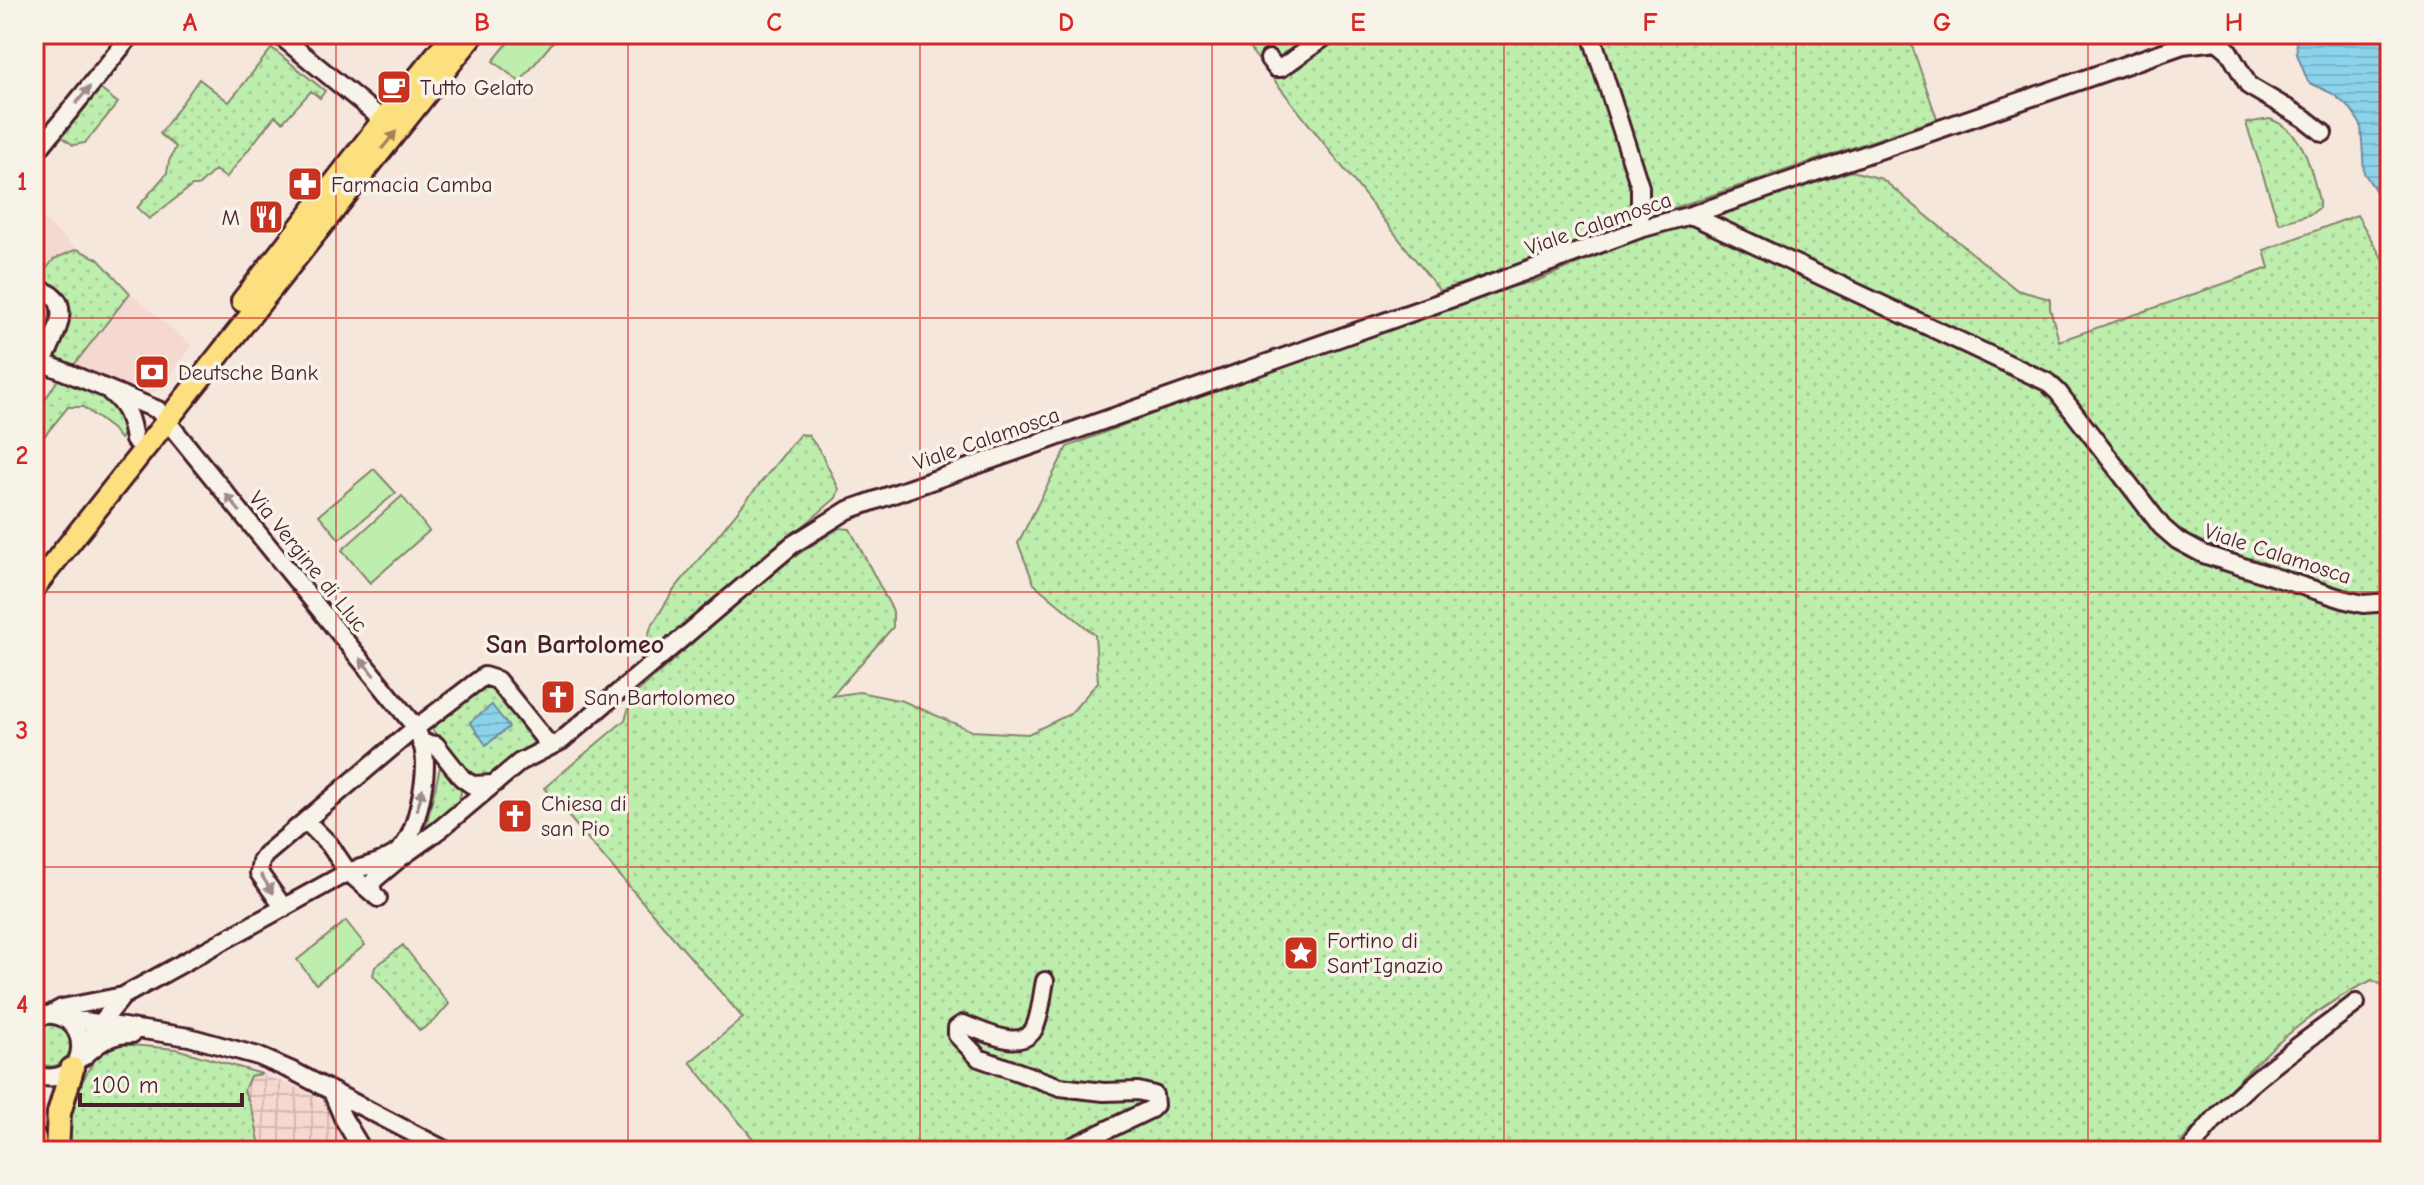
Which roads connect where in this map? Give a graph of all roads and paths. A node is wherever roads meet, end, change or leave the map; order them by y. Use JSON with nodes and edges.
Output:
{"nodes":[{"id":1,"x":132,"y":34,"type":"edge"},
{"id":2,"x":278,"y":34,"type":"edge"},
{"id":3,"x":453,"y":34,"type":"edge"},
{"id":4,"x":474,"y":34,"type":"edge"},
{"id":5,"x":1329,"y":34,"type":"edge"},
{"id":6,"x":1591,"y":34,"type":"edge"},
{"id":7,"x":2218,"y":37,"type":"edge"},
{"id":8,"x":1269,"y":59,"type":"dead end"},
{"id":9,"x":383,"y":120,"type":"junction"},
{"id":10,"x":2323,"y":133,"type":"dead end"},
{"id":11,"x":34,"y":155,"type":"edge"},
{"id":12,"x":1691,"y":215,"type":"junction"},
{"id":13,"x":1640,"y":229,"type":"junction"},
{"id":14,"x":34,"y":288,"type":"edge"},
{"id":15,"x":38,"y":361,"type":"edge"},
{"id":16,"x":98,"y":385,"type":"junction"},
{"id":17,"x":162,"y":415,"type":"junction"},
{"id":18,"x":134,"y":440,"type":"junction"},
{"id":19,"x":34,"y":568,"type":"edge"},
{"id":20,"x":34,"y":588,"type":"edge"},
{"id":21,"x":2390,"y":602,"type":"edge"},
{"id":22,"x":419,"y":736,"type":"junction"},
{"id":23,"x":550,"y":746,"type":"junction"},
{"id":24,"x":494,"y":784,"type":"junction"},
{"id":25,"x":306,"y":821,"type":"junction"},
{"id":26,"x":392,"y":859,"type":"junction"},
{"id":27,"x":348,"y":872,"type":"junction"},
{"id":28,"x":284,"y":908,"type":"junction"},
{"id":29,"x":1045,"y":981,"type":"dead end"},
{"id":30,"x":123,"y":996,"type":"junction"},
{"id":31,"x":2356,"y":1003,"type":"dead end"},
{"id":32,"x":46,"y":1014,"type":"edge"},
{"id":33,"x":102,"y":1022,"type":"junction"},
{"id":34,"x":133,"y":1027,"type":"junction"},
{"id":35,"x":189,"y":1037,"type":"junction"},
{"id":36,"x":77,"y":1059,"type":"junction"},
{"id":37,"x":34,"y":1075,"type":"edge"},
{"id":38,"x":332,"y":1092,"type":"junction"},
{"id":39,"x":369,"y":1111,"type":"junction"},
{"id":40,"x":34,"y":1139,"type":"edge"},
{"id":41,"x":361,"y":1146,"type":"edge"},
{"id":42,"x":2197,"y":1149,"type":"edge"},
{"id":43,"x":35,"y":1151,"type":"edge"},
{"id":44,"x":57,"y":1151,"type":"edge"},
{"id":45,"x":447,"y":1151,"type":"edge"},
{"id":46,"x":1063,"y":1151,"type":"edge"}],
"edges":[{"from":11,"to":1,"type":"street","one_way":true},
{"from":2,"to":9,"type":"street"},
{"from":3,"to":9,"type":"main road"},
{"from":17,"to":4,"type":"main road","one_way":true},
{"from":5,"to":8,"type":"street"},
{"from":6,"to":13,"type":"street"},
{"from":7,"to":10,"type":"street","name":"Viale Calamosca"},
{"from":7,"to":12,"type":"street","name":"Viale Calamosca"},
{"from":9,"to":17,"type":"main road"},
{"from":12,"to":13,"type":"street","name":"Viale Calamosca"},
{"from":12,"to":21,"type":"street","name":"Viale Calamosca"},
{"from":13,"to":23,"type":"street","name":"Viale Calamosca"},
{"from":14,"to":15,"type":"street"},
{"from":15,"to":16,"type":"street"},
{"from":16,"to":17,"type":"street"},
{"from":16,"to":18,"type":"street"},
{"from":17,"to":18,"type":"main road"},
{"from":17,"to":20,"type":"main road"},
{"from":22,"to":17,"type":"street","name":"Via Vergine di Lluc","one_way":true},
{"from":18,"to":19,"type":"main road"},
{"from":22,"to":23,"type":"street"},
{"from":22,"to":24,"type":"street","name":"Via Vergine di Lluc"},
{"from":22,"to":25,"type":"street"},
{"from":26,"to":22,"type":"street","one_way":true},
{"from":23,"to":24,"type":"street","name":"Viale Calamosca"},
{"from":24,"to":26,"type":"street","name":"Viale Calamosca"},
{"from":25,"to":27,"type":"street"},
{"from":25,"to":28,"type":"street","one_way":true},
{"from":26,"to":27,"type":"street"},
{"from":26,"to":27,"type":"street"},
{"from":27,"to":28,"type":"street"},
{"from":28,"to":30,"type":"street"},
{"from":29,"to":46,"type":"street"},
{"from":30,"to":32,"type":"street"},
{"from":30,"to":33,"type":"street"},
{"from":30,"to":34,"type":"street"},
{"from":31,"to":42,"type":"street"},
{"from":32,"to":33,"type":"street"},
{"from":32,"to":36,"type":"street"},
{"from":33,"to":34,"type":"street"},
{"from":33,"to":36,"type":"street"},
{"from":34,"to":35,"type":"street"},
{"from":35,"to":36,"type":"street"},
{"from":35,"to":38,"type":"street"},
{"from":36,"to":37,"type":"street"},
{"from":36,"to":44,"type":"highway"},
{"from":38,"to":39,"type":"street"},
{"from":38,"to":41,"type":"street"},
{"from":39,"to":41,"type":"street"},
{"from":39,"to":45,"type":"street"},
{"from":40,"to":43,"type":"highway"}]}
